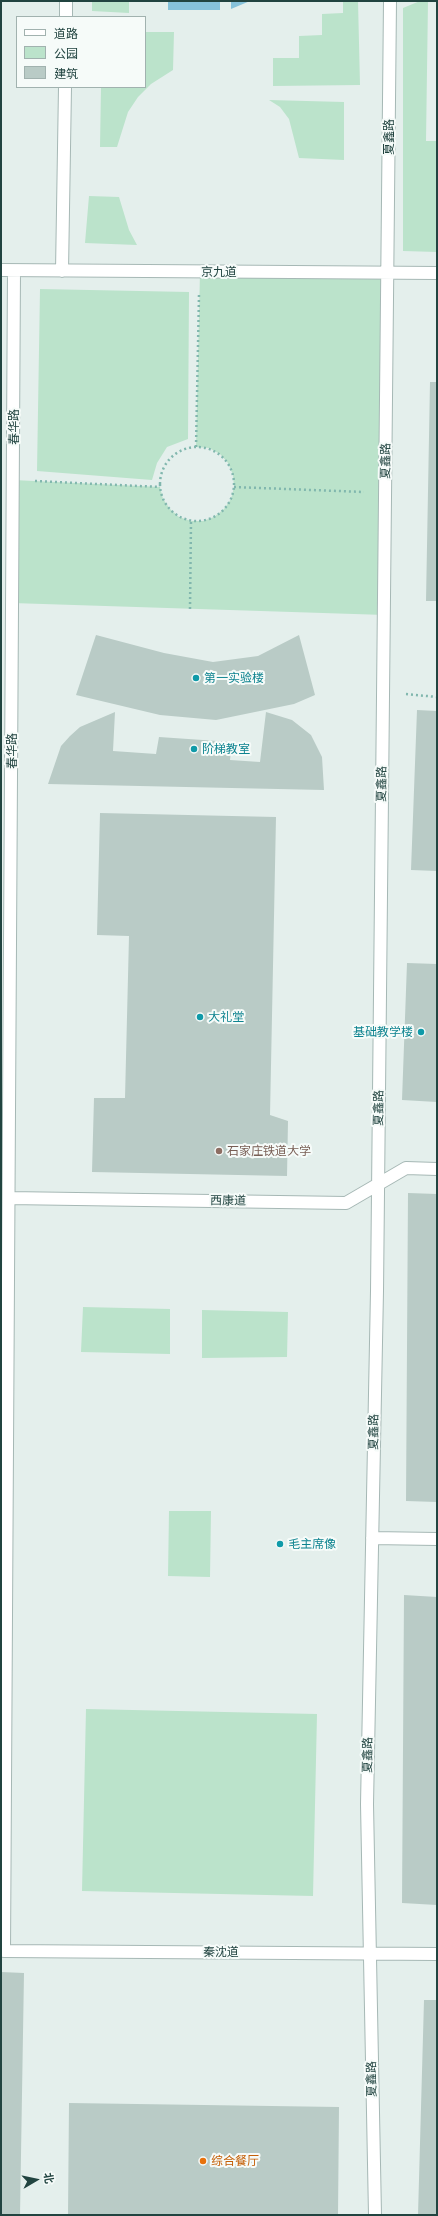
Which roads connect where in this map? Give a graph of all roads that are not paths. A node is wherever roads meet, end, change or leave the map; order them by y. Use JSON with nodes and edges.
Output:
{"nodes":[{"id":1,"x":66,"y":1,"type":"edge"},
{"id":2,"x":390,"y":1,"type":"edge"},
{"id":3,"x":66,"y":16,"type":"edge"},
{"id":4,"x":65,"y":88,"type":"edge"},
{"id":5,"x":1,"y":270,"type":"edge"},
{"id":6,"x":14,"y":271,"type":"junction"},
{"id":7,"x":62,"y":271,"type":"junction"},
{"id":8,"x":388,"y":274,"type":"junction"},
{"id":9,"x":437,"y":274,"type":"edge"},
{"id":10,"x":437,"y":1169,"type":"edge"},
{"id":11,"x":378,"y":1185,"type":"junction"},
{"id":12,"x":9,"y":1198,"type":"junction"},
{"id":13,"x":5,"y":1241,"type":"edge"},
{"id":14,"x":372,"y":1538,"type":"junction"},
{"id":15,"x":437,"y":1539,"type":"edge"},
{"id":16,"x":3,"y":1836,"type":"edge"},
{"id":17,"x":4,"y":1951,"type":"joint"},
{"id":18,"x":370,"y":1953,"type":"junction"},
{"id":19,"x":437,"y":1954,"type":"edge"},
{"id":20,"x":375,"y":2215,"type":"edge"}],
"edges":[{"from":1,"to":3,"type":"street"},
{"from":2,"to":8,"type":"street","name":"夏鑫路"},
{"from":4,"to":7,"type":"street"},
{"from":5,"to":6,"type":"street","name":"京九道"},
{"from":6,"to":7,"type":"street","name":"京九道"},
{"from":6,"to":12,"type":"street","name":"春华路"},
{"from":7,"to":8,"type":"street","name":"京九道"},
{"from":8,"to":9,"type":"street","name":"京九道"},
{"from":8,"to":11,"type":"street","name":"夏鑫路"},
{"from":10,"to":11,"type":"street","name":"西康道"},
{"from":11,"to":12,"type":"street","name":"西康道"},
{"from":11,"to":14,"type":"street","name":"夏鑫路"},
{"from":12,"to":13,"type":"street","name":"春华路"},
{"from":13,"to":16,"type":"street","name":"春华路"},
{"from":14,"to":15,"type":"street"},
{"from":14,"to":18,"type":"street","name":"夏鑫路"},
{"from":16,"to":17,"type":"street","name":"春华路"},
{"from":17,"to":18,"type":"street","name":"秦沈道"},
{"from":18,"to":19,"type":"street","name":"秦沈道"},
{"from":18,"to":20,"type":"street","name":"夏鑫路"}]}
